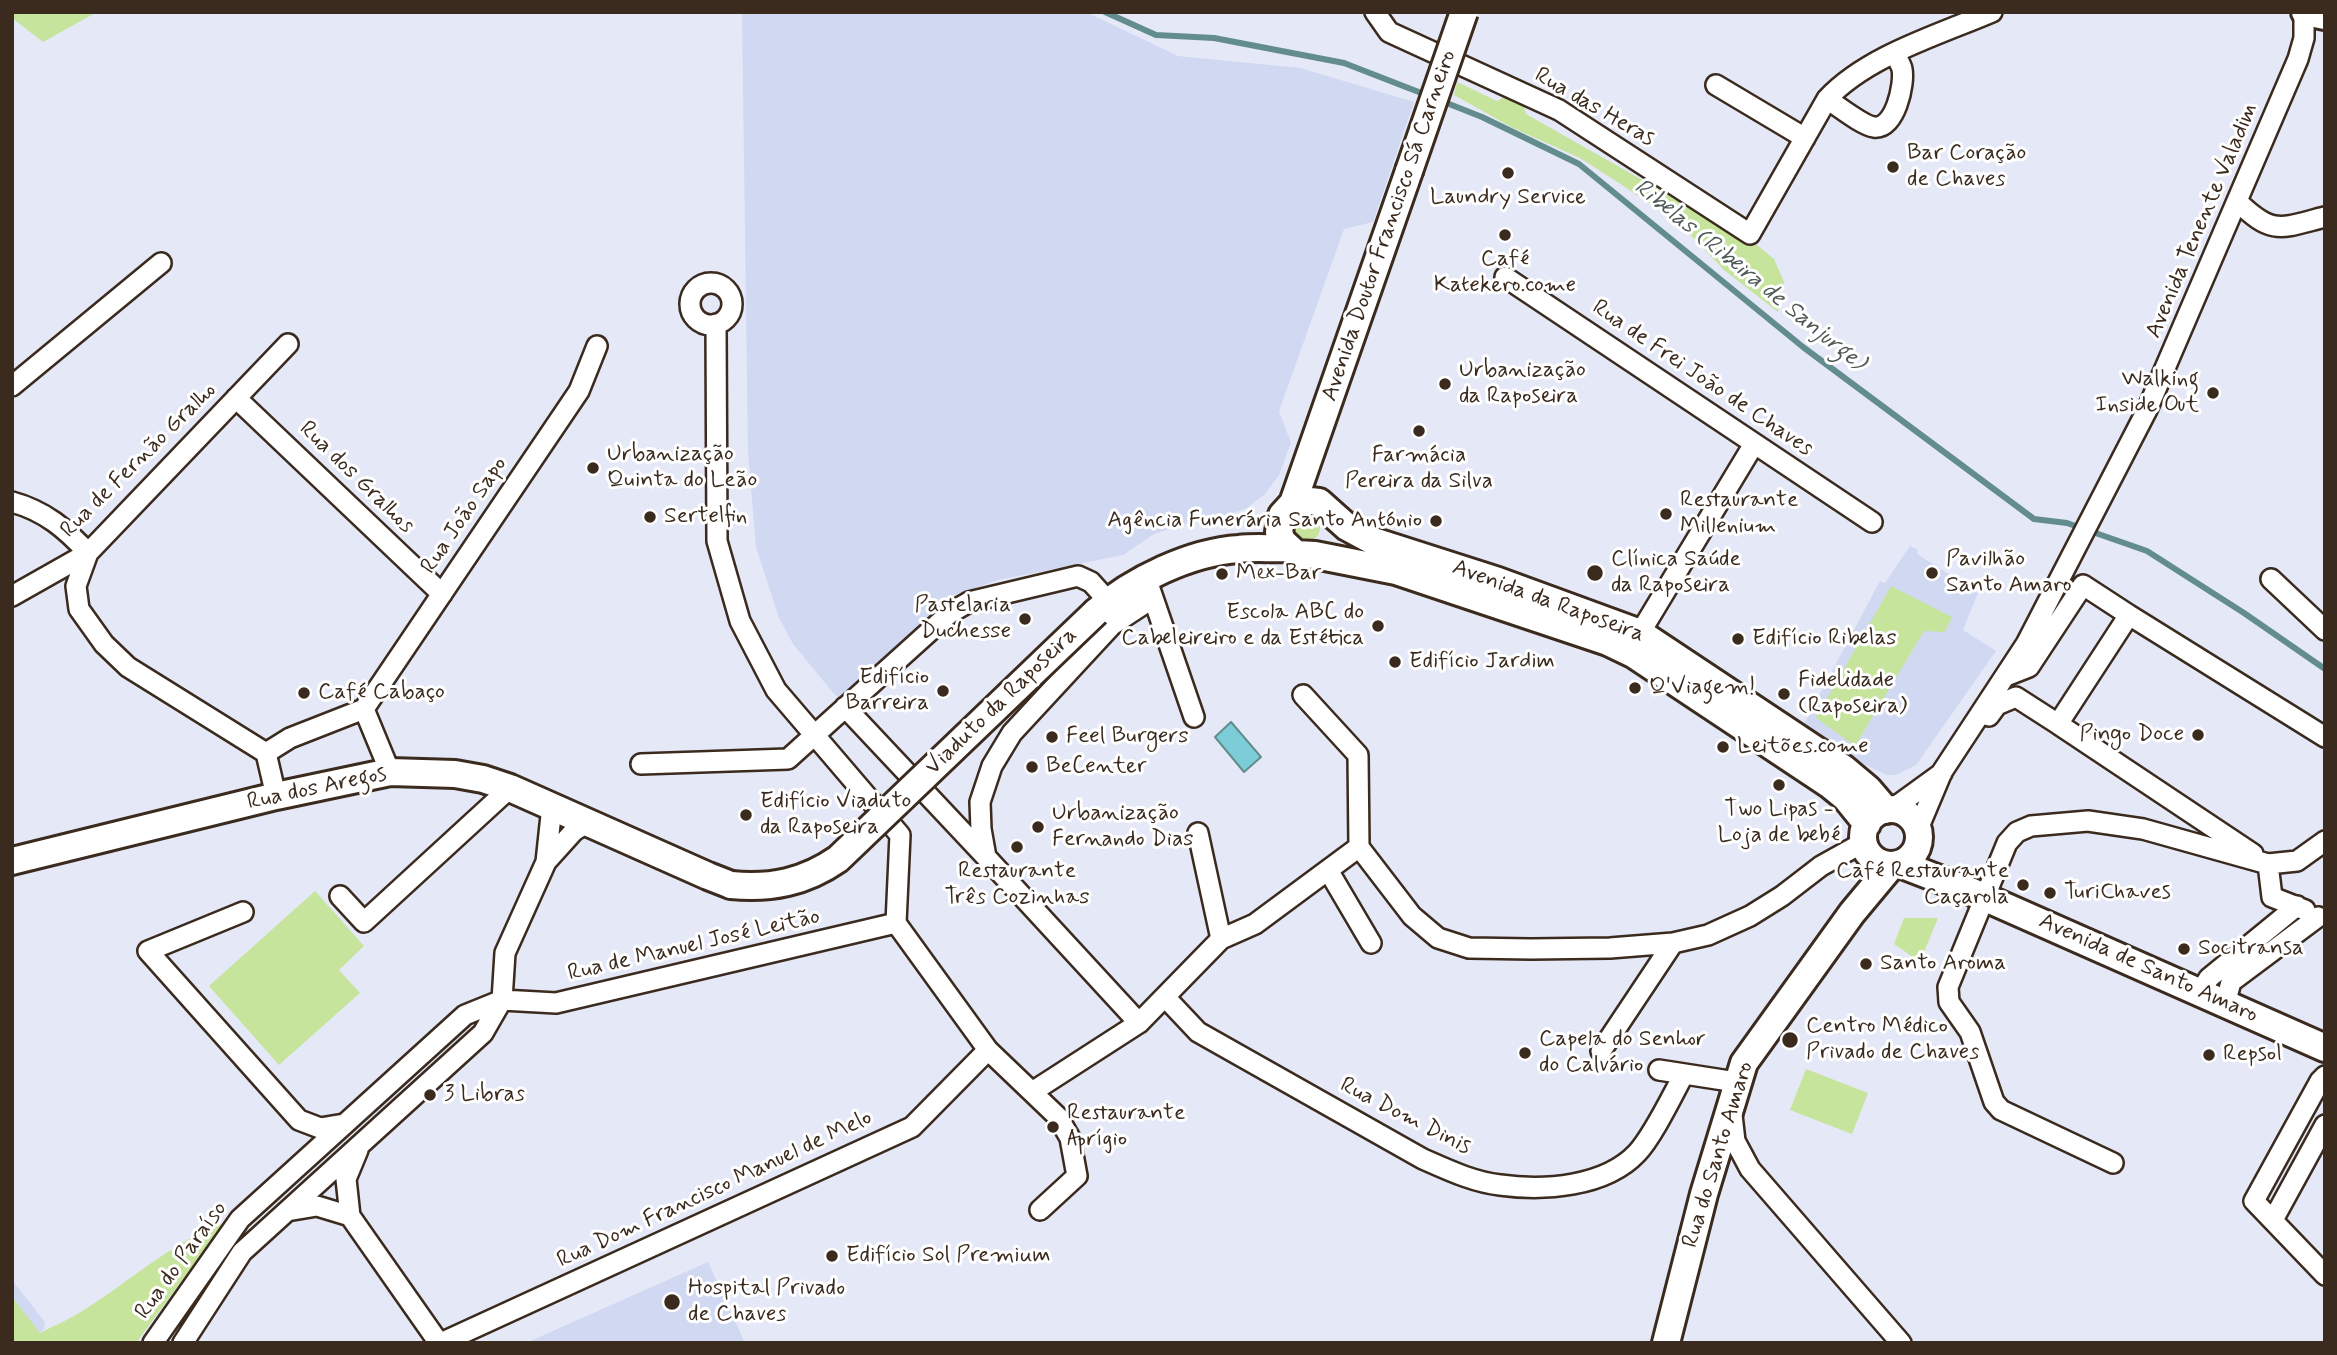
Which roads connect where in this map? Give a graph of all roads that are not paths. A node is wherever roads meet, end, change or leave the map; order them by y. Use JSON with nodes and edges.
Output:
{"nodes":[{"id":1,"x":1376,"y":12,"type":"edge"},
{"id":2,"x":1464,"y":12,"type":"edge"},
{"id":3,"x":1992,"y":12,"type":"edge"},
{"id":4,"x":2305,"y":12,"type":"edge"},
{"id":5,"x":2325,"y":16,"type":"edge"},
{"id":6,"x":1895,"y":54,"type":"junction"},
{"id":7,"x":1716,"y":86,"type":"dead end"},
{"id":8,"x":1827,"y":99,"type":"junction"},
{"id":9,"x":1805,"y":138,"type":"junction"},
{"id":10,"x":2238,"y":202,"type":"junction"},
{"id":11,"x":2325,"y":217,"type":"edge"},
{"id":12,"x":161,"y":262,"type":"dead end"},
{"id":13,"x":1505,"y":277,"type":"dead end"},
{"id":14,"x":716,"y":324,"type":"dead end"},
{"id":15,"x":288,"y":344,"type":"dead end"},
{"id":16,"x":597,"y":346,"type":"dead end"},
{"id":17,"x":12,"y":386,"type":"edge"},
{"id":18,"x":236,"y":398,"type":"junction"},
{"id":19,"x":1315,"y":439,"type":"junction"},
{"id":20,"x":1754,"y":444,"type":"junction"},
{"id":21,"x":12,"y":502,"type":"edge"},
{"id":22,"x":1330,"y":512,"type":"junction"},
{"id":23,"x":1286,"y":513,"type":"junction"},
{"id":24,"x":1872,"y":522,"type":"dead end"},
{"id":25,"x":1288,"y":548,"type":"junction"},
{"id":26,"x":1237,"y":549,"type":"junction"},
{"id":27,"x":88,"y":553,"type":"junction"},
{"id":28,"x":1315,"y":555,"type":"junction"},
{"id":29,"x":2271,"y":579,"type":"dead end"},
{"id":30,"x":1149,"y":588,"type":"junction"},
{"id":31,"x":442,"y":594,"type":"junction"},
{"id":32,"x":12,"y":596,"type":"edge"},
{"id":33,"x":1102,"y":607,"type":"junction"},
{"id":34,"x":2129,"y":615,"type":"junction"},
{"id":35,"x":2324,"y":628,"type":"edge"},
{"id":36,"x":1640,"y":633,"type":"junction"},
{"id":37,"x":2006,"y":676,"type":"junction"},
{"id":38,"x":1303,"y":695,"type":"dead end"},
{"id":39,"x":845,"y":707,"type":"junction"},
{"id":40,"x":364,"y":709,"type":"junction"},
{"id":41,"x":1194,"y":717,"type":"dead end"},
{"id":42,"x":2058,"y":724,"type":"junction"},
{"id":43,"x":815,"y":734,"type":"junction"},
{"id":44,"x":2325,"y":737,"type":"edge"},
{"id":45,"x":1956,"y":752,"type":"junction"},
{"id":46,"x":266,"y":753,"type":"junction"},
{"id":47,"x":641,"y":764,"type":"dead end"},
{"id":48,"x":390,"y":772,"type":"junction"},
{"id":49,"x":1942,"y":772,"type":"junction"},
{"id":50,"x":510,"y":788,"type":"junction"},
{"id":51,"x":276,"y":796,"type":"junction"},
{"id":52,"x":567,"y":819,"type":"junction"},
{"id":53,"x":1875,"y":826,"type":"junction"},
{"id":54,"x":1919,"y":832,"type":"junction"},
{"id":55,"x":1198,"y":833,"type":"dead end"},
{"id":56,"x":2325,"y":841,"type":"edge"},
{"id":57,"x":1359,"y":848,"type":"junction"},
{"id":58,"x":986,"y":858,"type":"junction"},
{"id":59,"x":12,"y":861,"type":"edge"},
{"id":60,"x":1896,"y":864,"type":"junction"},
{"id":61,"x":2268,"y":864,"type":"junction"},
{"id":62,"x":1328,"y":870,"type":"junction"},
{"id":63,"x":732,"y":885,"type":"joint"},
{"id":64,"x":1977,"y":894,"type":"junction"},
{"id":65,"x":340,"y":896,"type":"dead end"},
{"id":66,"x":2297,"y":906,"type":"junction"},
{"id":67,"x":243,"y":912,"type":"dead end"},
{"id":68,"x":1852,"y":913,"type":"junction"},
{"id":69,"x":2321,"y":918,"type":"edge"},
{"id":70,"x":896,"y":923,"type":"junction"},
{"id":71,"x":1222,"y":939,"type":"junction"},
{"id":72,"x":1371,"y":943,"type":"dead end"},
{"id":73,"x":1673,"y":943,"type":"junction"},
{"id":74,"x":2200,"y":993,"type":"junction"},
{"id":75,"x":1165,"y":997,"type":"junction"},
{"id":76,"x":502,"y":1000,"type":"junction"},
{"id":77,"x":2225,"y":1004,"type":"junction"},
{"id":78,"x":1139,"y":1023,"type":"junction"},
{"id":79,"x":2325,"y":1048,"type":"edge"},
{"id":80,"x":988,"y":1050,"type":"junction"},
{"id":81,"x":1601,"y":1051,"type":"dead end"},
{"id":82,"x":1659,"y":1070,"type":"dead end"},
{"id":83,"x":1684,"y":1074,"type":"junction"},
{"id":84,"x":2325,"y":1076,"type":"edge"},
{"id":85,"x":1032,"y":1092,"type":"junction"},
{"id":86,"x":1734,"y":1095,"type":"junction"},
{"id":87,"x":344,"y":1124,"type":"junction"},
{"id":88,"x":2325,"y":1125,"type":"edge"},
{"id":89,"x":362,"y":1143,"type":"junction"},
{"id":90,"x":2113,"y":1163,"type":"dead end"},
{"id":91,"x":1750,"y":1169,"type":"junction"},
{"id":92,"x":1704,"y":1194,"type":"junction"},
{"id":93,"x":1040,"y":1210,"type":"dead end"},
{"id":94,"x":287,"y":1211,"type":"junction"},
{"id":95,"x":350,"y":1216,"type":"junction"},
{"id":96,"x":2273,"y":1220,"type":"junction"},
{"id":97,"x":2325,"y":1275,"type":"edge"},
{"id":98,"x":153,"y":1343,"type":"edge"},
{"id":99,"x":183,"y":1343,"type":"edge"},
{"id":100,"x":440,"y":1343,"type":"edge"},
{"id":101,"x":1666,"y":1343,"type":"edge"},
{"id":102,"x":1901,"y":1343,"type":"edge"}],
"edges":[{"from":1,"to":9,"type":"street","name":"Rua das Heras"},
{"from":2,"to":19,"type":"main road","name":"Avenida Doutor Francisco Sá Carneiro","bridge":true},
{"from":3,"to":6,"type":"street"},
{"from":4,"to":5,"type":"main road"},
{"from":4,"to":10,"type":"street","name":"Avenida Tenente Valadim"},
{"from":6,"to":8,"type":"street"},
{"from":6,"to":8,"type":"street"},
{"from":7,"to":9,"type":"street"},
{"from":8,"to":9,"type":"street"},
{"from":10,"to":11,"type":"street"},
{"from":10,"to":37,"type":"street","name":"Avenida Tenente Valadim"},
{"from":12,"to":17,"type":"street"},
{"from":13,"to":20,"type":"street","name":"Rua de Frei João de Chaves"},
{"from":14,"to":43,"type":"street"},
{"from":15,"to":18,"type":"street","name":"Rua de Fernão Gralho"},
{"from":16,"to":31,"type":"street","name":"Rua João Sapo"},
{"from":18,"to":27,"type":"street","name":"Rua de Fernão Gralho"},
{"from":18,"to":31,"type":"street","name":"Rua dos Gralhos"},
{"from":19,"to":22,"type":"main road","name":"Avenida Doutor Francisco Sá Carneiro"},
{"from":19,"to":23,"type":"main road","name":"Avenida Doutor Francisco Sá Carneiro"},
{"from":20,"to":24,"type":"street","name":"Rua de Frei João de Chaves"},
{"from":20,"to":36,"type":"street"},
{"from":21,"to":27,"type":"street"},
{"from":22,"to":23,"type":"main road","name":"Avenida da Raposeira"},
{"from":22,"to":28,"type":"main road"},
{"from":22,"to":36,"type":"main road","name":"Avenida da Raposeira"},
{"from":23,"to":25,"type":"main road"},
{"from":23,"to":26,"type":"main road","name":"Avenida da Raposeira"},
{"from":25,"to":26,"type":"main road","name":"Avenida da Raposeira"},
{"from":25,"to":28,"type":"main road","name":"Avenida da Raposeira"},
{"from":26,"to":30,"type":"main road","name":"Avenida da Raposeira"},
{"from":27,"to":32,"type":"street","name":"Rua de Fernão Gralho"},
{"from":27,"to":46,"type":"street"},
{"from":28,"to":53,"type":"main road","name":"Avenida da Raposeira"},
{"from":29,"to":35,"type":"street"},
{"from":30,"to":33,"type":"main road","name":"Avenida da Raposeira"},
{"from":30,"to":41,"type":"street"},
{"from":30,"to":58,"type":"street"},
{"from":31,"to":40,"type":"street","name":"Rua João Sapo"},
{"from":33,"to":39,"type":"street"},
{"from":33,"to":63,"type":"main road","name":"Viaduto da Raposeira","bridge":true},
{"from":34,"to":37,"type":"street"},
{"from":34,"to":42,"type":"street"},
{"from":34,"to":44,"type":"street"},
{"from":36,"to":53,"type":"main road","name":"Avenida da Raposeira"},
{"from":37,"to":45,"type":"street","name":"Avenida Tenente Valadim"},
{"from":38,"to":57,"type":"street"},
{"from":39,"to":43,"type":"street"},
{"from":39,"to":58,"type":"street"},
{"from":40,"to":46,"type":"street"},
{"from":40,"to":48,"type":"street"},
{"from":42,"to":45,"type":"street"},
{"from":42,"to":61,"type":"street"},
{"from":43,"to":47,"type":"street"},
{"from":43,"to":70,"type":"street"},
{"from":45,"to":49,"type":"street","name":"Avenida Tenente Valadim"},
{"from":46,"to":51,"type":"street"},
{"from":48,"to":50,"type":"main road","name":"Rua dos Aregos"},
{"from":48,"to":51,"type":"main road","name":"Rua dos Aregos"},
{"from":49,"to":53,"type":"street","name":"Avenida Tenente Valadim"},
{"from":49,"to":54,"type":"street","name":"Avenida Tenente Valadim"},
{"from":50,"to":52,"type":"main road","name":"Rua dos Aregos"},
{"from":50,"to":65,"type":"street"},
{"from":51,"to":59,"type":"main road","name":"Rua dos Aregos"},
{"from":52,"to":63,"type":"main road","name":"Rua dos Aregos"},
{"from":52,"to":76,"type":"street","name":"Rua do Paraíso"},
{"from":53,"to":54,"type":"main road"},
{"from":53,"to":60,"type":"main road"},
{"from":53,"to":68,"type":"main road","name":"Rua do Santo Amaro"},
{"from":53,"to":73,"type":"street","name":"Avenida Tenente Valadim"},
{"from":54,"to":60,"type":"main road"},
{"from":54,"to":64,"type":"main road","name":"Avenida de Santo Amaro"},
{"from":55,"to":71,"type":"street"},
{"from":56,"to":61,"type":"street"},
{"from":57,"to":62,"type":"street"},
{"from":57,"to":73,"type":"street","name":"Avenida Tenente Valadim"},
{"from":58,"to":78,"type":"street"},
{"from":60,"to":64,"type":"main road","name":"Avenida de Santo Amaro"},
{"from":60,"to":68,"type":"main road","name":"Rua do Santo Amaro"},
{"from":61,"to":64,"type":"street"},
{"from":61,"to":66,"type":"street"},
{"from":62,"to":71,"type":"street"},
{"from":62,"to":72,"type":"street"},
{"from":64,"to":74,"type":"main road","name":"Avenida de Santo Amaro"},
{"from":64,"to":90,"type":"street"},
{"from":66,"to":69,"type":"street"},
{"from":66,"to":74,"type":"street"},
{"from":67,"to":87,"type":"street"},
{"from":68,"to":86,"type":"main road","name":"Rua do Santo Amaro"},
{"from":69,"to":77,"type":"street"},
{"from":70,"to":76,"type":"street","name":"Rua de Manuel José Leitão"},
{"from":70,"to":80,"type":"street"},
{"from":71,"to":75,"type":"street"},
{"from":73,"to":81,"type":"street"},
{"from":74,"to":77,"type":"main road","name":"Avenida de Santo Amaro"},
{"from":75,"to":78,"type":"street"},
{"from":75,"to":83,"type":"street","name":"Rua Dom Dinis"},
{"from":76,"to":87,"type":"street","name":"Rua do Paraíso"},
{"from":76,"to":89,"type":"street","name":"Rua do Paraíso"},
{"from":77,"to":79,"type":"main road","name":"Avenida de Santo Amaro"},
{"from":78,"to":85,"type":"street"},
{"from":80,"to":85,"type":"street"},
{"from":80,"to":100,"type":"street","name":"Rua Dom Francisco Manuel de Melo"},
{"from":82,"to":83,"type":"street"},
{"from":83,"to":86,"type":"street"},
{"from":84,"to":96,"type":"street"},
{"from":85,"to":93,"type":"street"},
{"from":86,"to":91,"type":"street"},
{"from":86,"to":92,"type":"main road","name":"Rua do Santo Amaro"},
{"from":87,"to":89,"type":"street"},
{"from":87,"to":98,"type":"street","name":"Rua do Paraíso"},
{"from":88,"to":96,"type":"street"},
{"from":89,"to":94,"type":"street","name":"Rua do Paraíso"},
{"from":89,"to":95,"type":"street"},
{"from":91,"to":92,"type":"street"},
{"from":91,"to":102,"type":"street"},
{"from":92,"to":101,"type":"main road","name":"Rua do Santo Amaro"},
{"from":94,"to":95,"type":"street"},
{"from":94,"to":99,"type":"street","name":"Rua do Paraíso"},
{"from":95,"to":100,"type":"street"},
{"from":96,"to":97,"type":"street"}]}
